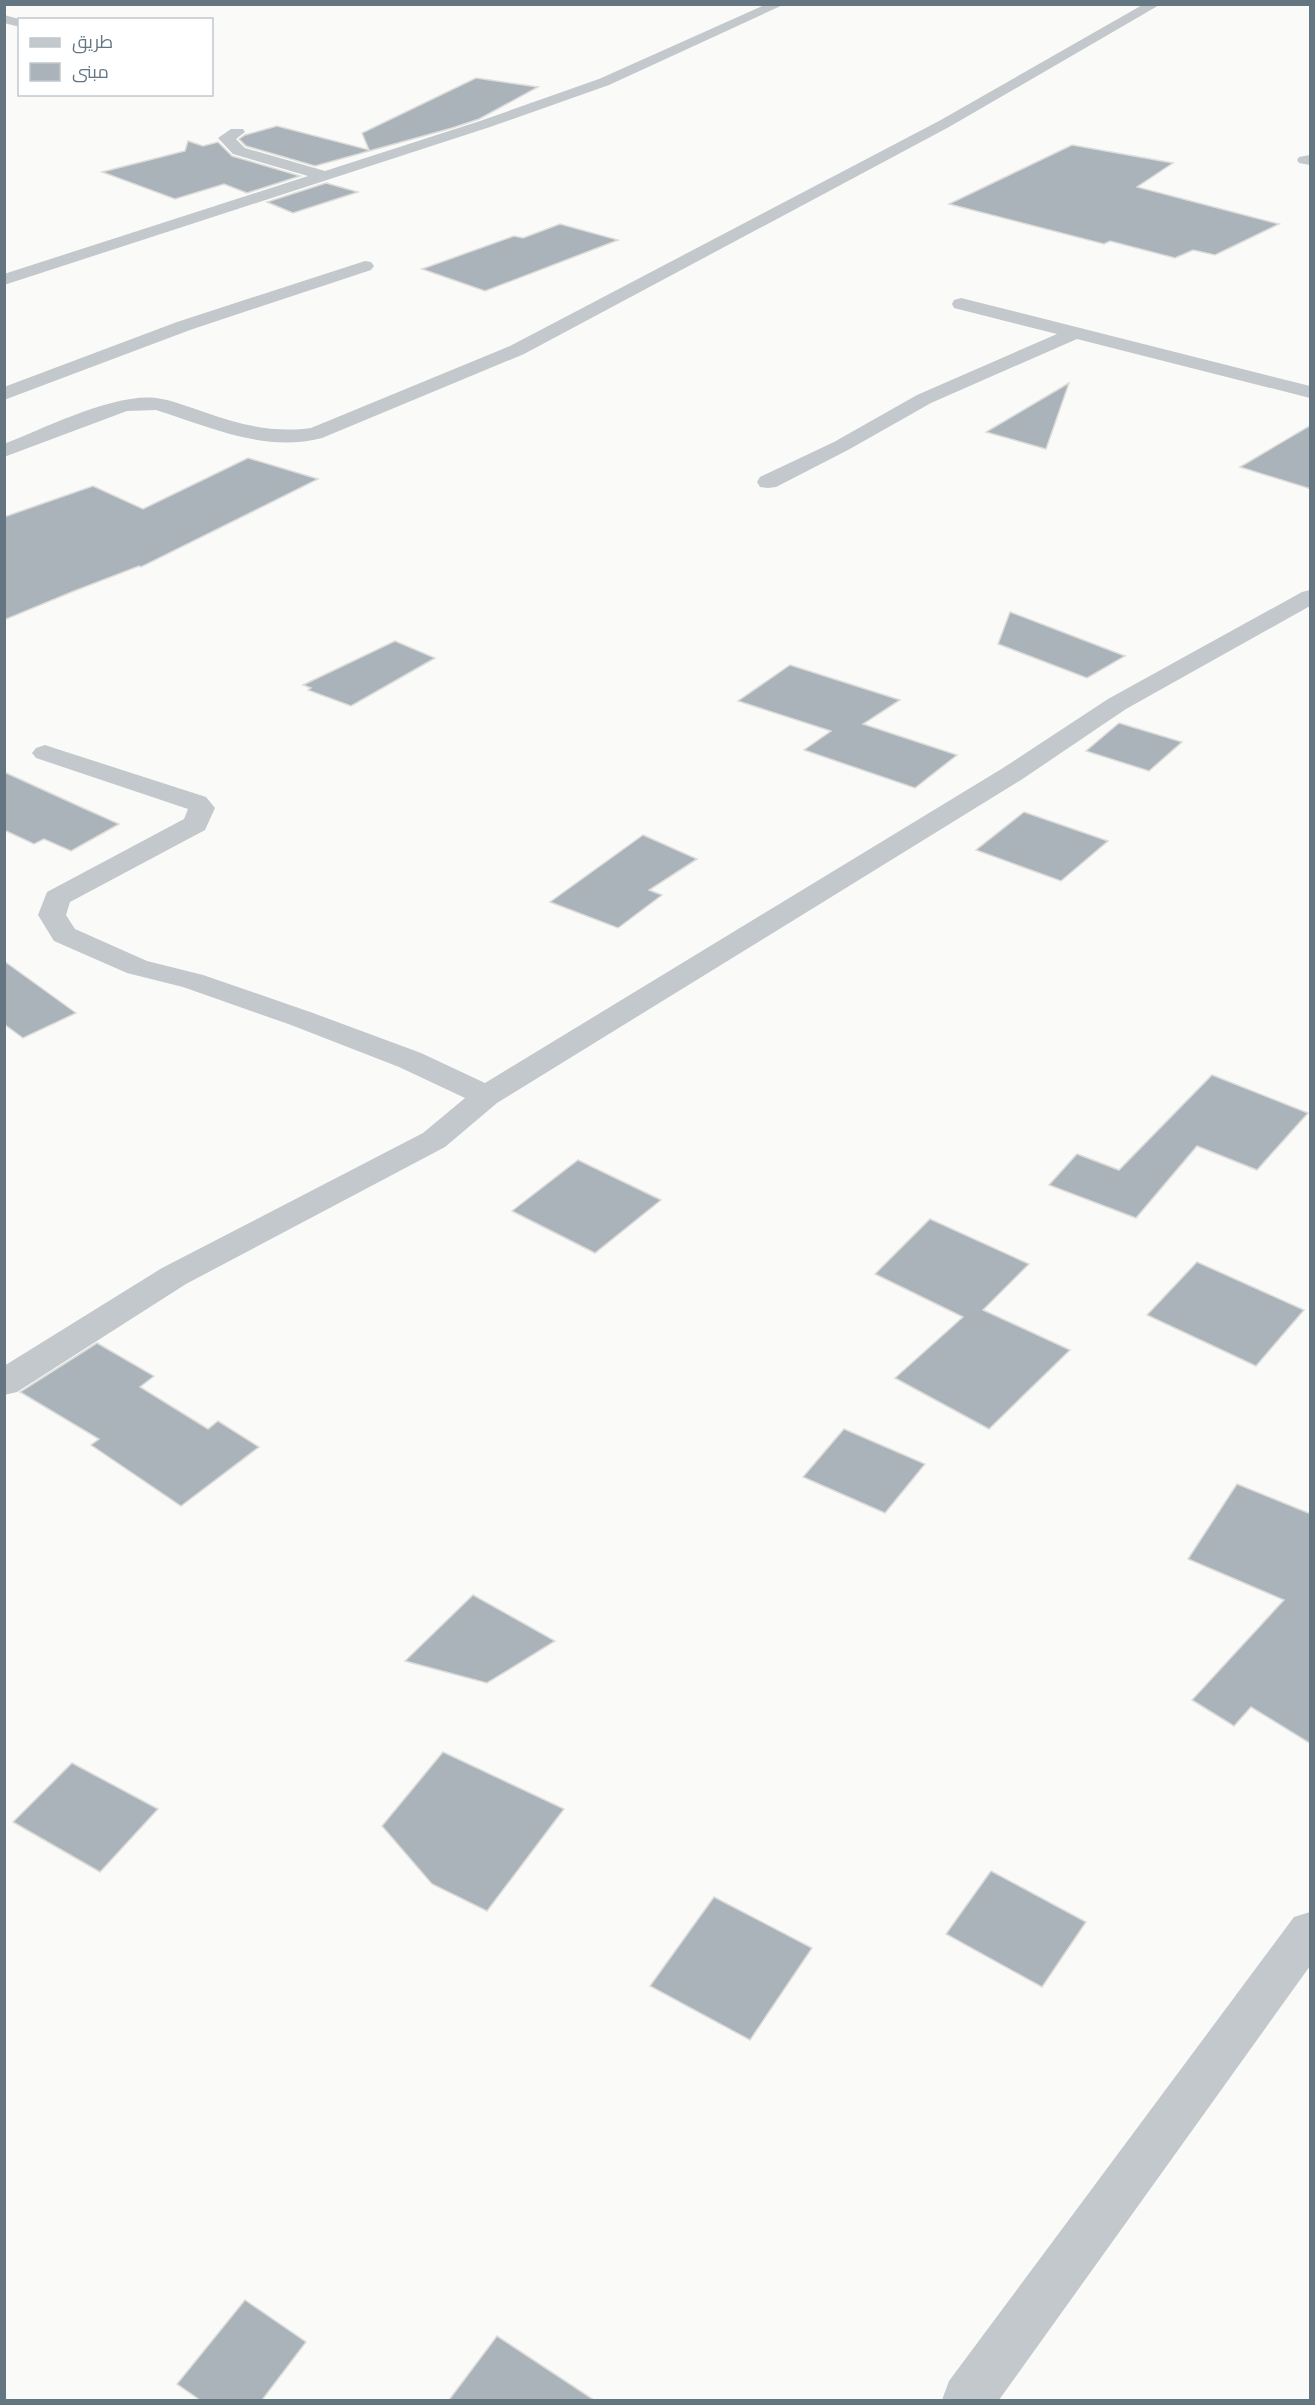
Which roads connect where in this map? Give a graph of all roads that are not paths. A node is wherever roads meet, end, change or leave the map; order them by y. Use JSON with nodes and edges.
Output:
{"nodes":[{"id":1,"x":779,"y":4,"type":"edge"},
{"id":2,"x":1155,"y":4,"type":"edge"},
{"id":3,"x":237,"y":132,"type":"dead end"},
{"id":4,"x":325,"y":176,"type":"junction"},
{"id":5,"x":365,"y":266,"type":"dead end"},
{"id":6,"x":4,"y":280,"type":"edge"},
{"id":7,"x":961,"y":304,"type":"dead end"},
{"id":8,"x":1075,"y":333,"type":"junction"},
{"id":9,"x":1311,"y":392,"type":"edge"},
{"id":10,"x":4,"y":394,"type":"edge"},
{"id":11,"x":4,"y":451,"type":"edge"},
{"id":12,"x":768,"y":482,"type":"dead end"},
{"id":13,"x":1311,"y":597,"type":"edge"},
{"id":14,"x":45,"y":753,"type":"dead end"},
{"id":15,"x":486,"y":1095,"type":"junction"},
{"id":16,"x":4,"y":1383,"type":"edge"},
{"id":17,"x":1311,"y":1931,"type":"edge"},
{"id":18,"x":968,"y":2400,"type":"edge"}],
"edges":[{"from":1,"to":4,"type":"street"},
{"from":2,"to":11,"type":"street"},
{"from":3,"to":4,"type":"street"},
{"from":4,"to":6,"type":"street"},
{"from":5,"to":10,"type":"street"},
{"from":7,"to":8,"type":"street"},
{"from":8,"to":9,"type":"street"},
{"from":8,"to":12,"type":"street"},
{"from":13,"to":15,"type":"street"},
{"from":14,"to":15,"type":"street"},
{"from":15,"to":16,"type":"street"},
{"from":17,"to":18,"type":"street"}]}
